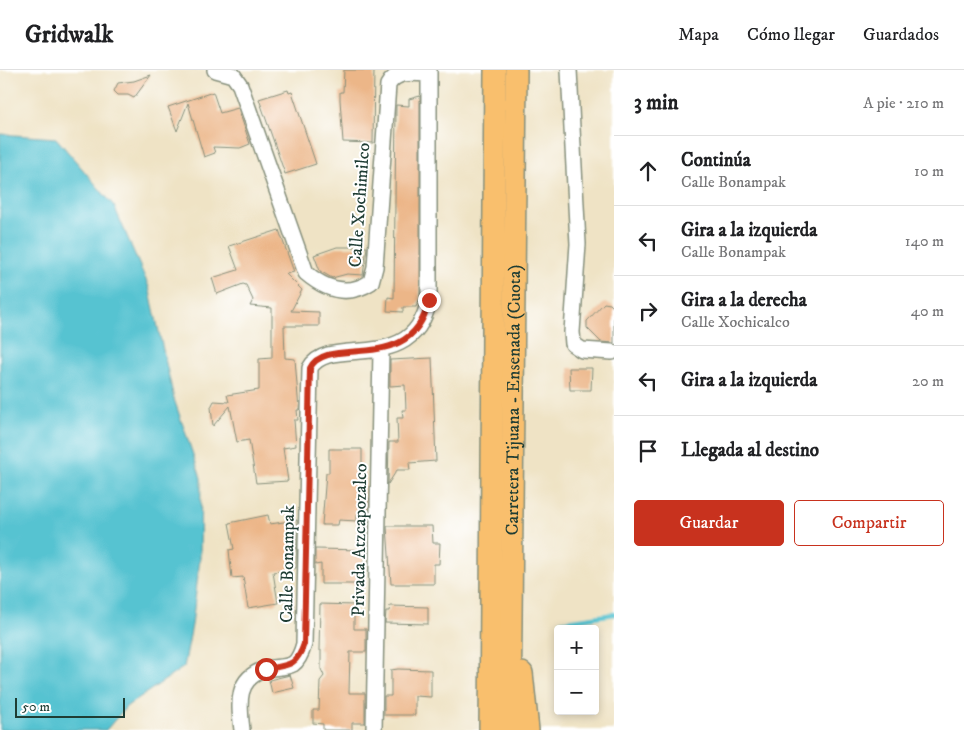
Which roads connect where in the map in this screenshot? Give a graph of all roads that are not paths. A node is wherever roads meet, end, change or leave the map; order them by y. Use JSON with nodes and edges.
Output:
{"nodes":[{"id":1,"x":215,"y":70,"type":"edge"},
{"id":2,"x":495,"y":70,"type":"edge"},
{"id":3,"x":516,"y":70,"type":"edge"},
{"id":4,"x":568,"y":70,"type":"edge"},
{"id":5,"x":429,"y":72,"type":"edge"},
{"id":6,"x":381,"y":350,"type":"junction"},
{"id":7,"x":612,"y":352,"type":"dead end"},
{"id":8,"x":512,"y":517,"type":"junction"},
{"id":9,"x":242,"y":730,"type":"edge"},
{"id":10,"x":374,"y":730,"type":"edge"},
{"id":11,"x":490,"y":730,"type":"edge"},
{"id":12,"x":510,"y":730,"type":"edge"},
{"id":13,"x":528,"y":730,"type":"edge"}],
"edges":[{"from":1,"to":5,"type":"street","name":"Calle Xochimilco"},
{"from":2,"to":11,"type":"highway","name":"Carretera Tijuana - Ensenada (Cuota)"},
{"from":3,"to":8,"type":"highway","name":"Carretera Tijuana - Ensenada (Cuota)"},
{"from":4,"to":7,"type":"street"},
{"from":5,"to":6,"type":"street"},
{"from":6,"to":9,"type":"street","name":"Calle Bonampak"},
{"from":6,"to":10,"type":"street","name":"Privada Atzcapozalco"},
{"from":8,"to":12,"type":"highway","name":"Carretera Tijuana - Ensenada (Cuota)"},
{"from":8,"to":13,"type":"highway"}]}
